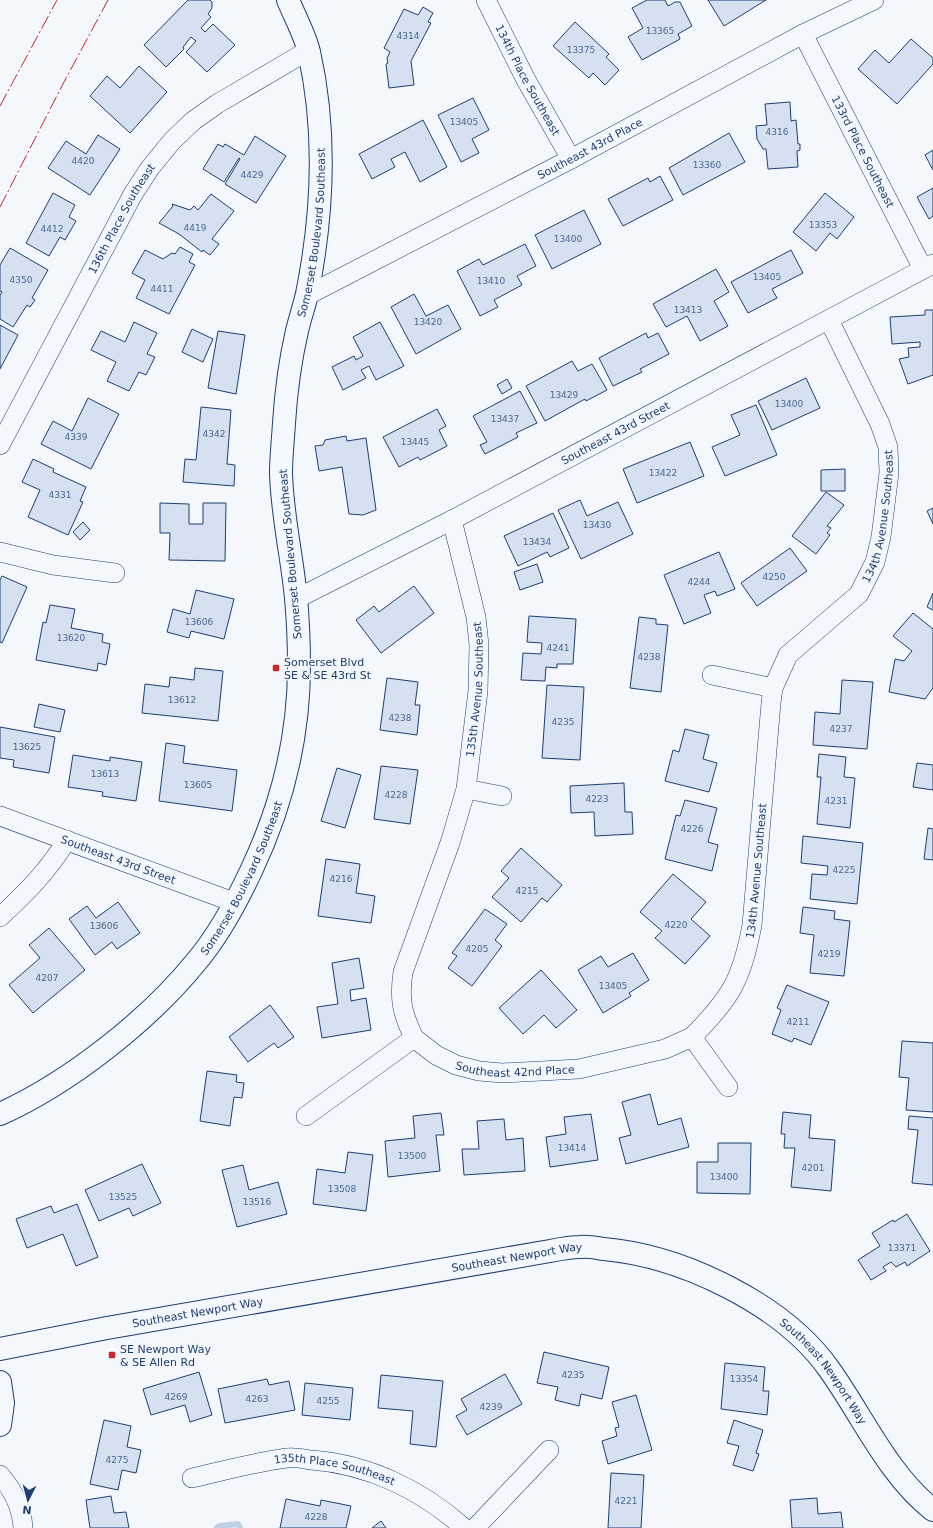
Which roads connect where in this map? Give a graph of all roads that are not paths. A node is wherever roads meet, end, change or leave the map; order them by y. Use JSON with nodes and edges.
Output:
{"nodes":[{"id":1,"x":288,"y":0,"type":"edge"},
{"id":2,"x":486,"y":0,"type":"edge"},
{"id":3,"x":874,"y":0,"type":"edge"},
{"id":4,"x":803,"y":34,"type":"junction"},
{"id":5,"x":309,"y":50,"type":"junction"},
{"id":6,"x":571,"y":159,"type":"junction"},
{"id":7,"x":928,"y":266,"type":"edge"},
{"id":8,"x":306,"y":296,"type":"junction"},
{"id":9,"x":829,"y":320,"type":"junction"},
{"id":10,"x":0,"y":445,"type":"edge"},
{"id":11,"x":452,"y":520,"type":"junction"},
{"id":12,"x":0,"y":552,"type":"edge"},
{"id":13,"x":114,"y":574,"type":"dead end"},
{"id":14,"x":296,"y":599,"type":"junction"},
{"id":15,"x":712,"y":675,"type":"dead end"},
{"id":16,"x":773,"y":688,"type":"junction"},
{"id":17,"x":466,"y":789,"type":"junction"},
{"id":18,"x":502,"y":796,"type":"dead end"},
{"id":19,"x":0,"y":816,"type":"edge"},
{"id":20,"x":68,"y":840,"type":"junction"},
{"id":21,"x":236,"y":904,"type":"junction"},
{"id":22,"x":0,"y":917,"type":"edge"},
{"id":23,"x":692,"y":1037,"type":"junction"},
{"id":24,"x":414,"y":1038,"type":"junction"},
{"id":25,"x":728,"y":1086,"type":"dead end"},
{"id":26,"x":0,"y":1114,"type":"edge"},
{"id":27,"x":306,"y":1116,"type":"dead end"},
{"id":28,"x":0,"y":1349,"type":"edge"},
{"id":29,"x":0,"y":1382,"type":"edge"},
{"id":30,"x":0,"y":1425,"type":"edge"},
{"id":31,"x":549,"y":1450,"type":"dead end"},
{"id":32,"x":0,"y":1475,"type":"edge"},
{"id":33,"x":192,"y":1478,"type":"dead end"},
{"id":34,"x":933,"y":1510,"type":"edge"},
{"id":35,"x":24,"y":1528,"type":"edge"},
{"id":36,"x":464,"y":1528,"type":"edge"},
{"id":37,"x":475,"y":1528,"type":"edge"}],
"edges":[{"from":1,"to":5,"type":"street","name":"Somerset Boulevard Southeast"},
{"from":2,"to":6,"type":"street","name":"134th Place Southeast"},
{"from":3,"to":4,"type":"street","name":"Southeast 43rd Place"},
{"from":4,"to":6,"type":"street","name":"Southeast 43rd Place"},
{"from":4,"to":7,"type":"street","name":"133rd Place Southeast"},
{"from":5,"to":8,"type":"street","name":"Somerset Boulevard Southeast"},
{"from":5,"to":10,"type":"street","name":"136th Place Southeast"},
{"from":6,"to":8,"type":"street","name":"Southeast 43rd Place"},
{"from":7,"to":9,"type":"street","name":"Southeast 43rd Street"},
{"from":8,"to":14,"type":"street","name":"Somerset Boulevard Southeast"},
{"from":9,"to":11,"type":"street","name":"Southeast 43rd Street"},
{"from":9,"to":16,"type":"street","name":"134th Avenue Southeast"},
{"from":11,"to":14,"type":"street","name":"Southeast 43rd Street"},
{"from":11,"to":17,"type":"street","name":"135th Avenue Southeast"},
{"from":12,"to":13,"type":"street"},
{"from":14,"to":21,"type":"street","name":"Somerset Boulevard Southeast"},
{"from":15,"to":16,"type":"street"},
{"from":16,"to":23,"type":"street","name":"134th Avenue Southeast"},
{"from":17,"to":18,"type":"street"},
{"from":17,"to":24,"type":"street","name":"135th Avenue Southeast"},
{"from":19,"to":20,"type":"street","name":"Southeast 43rd Street"},
{"from":20,"to":21,"type":"street","name":"Southeast 43rd Street"},
{"from":20,"to":22,"type":"street"},
{"from":21,"to":26,"type":"street","name":"Somerset Boulevard Southeast"},
{"from":23,"to":24,"type":"street","name":"Southeast 42nd Place"},
{"from":23,"to":25,"type":"street"},
{"from":24,"to":27,"type":"street"},
{"from":28,"to":34,"type":"street","name":"Southeast Newport Way"},
{"from":29,"to":30,"type":"street"},
{"from":31,"to":37,"type":"street"},
{"from":32,"to":35,"type":"street"},
{"from":33,"to":36,"type":"street","name":"135th Place Southeast"}]}
